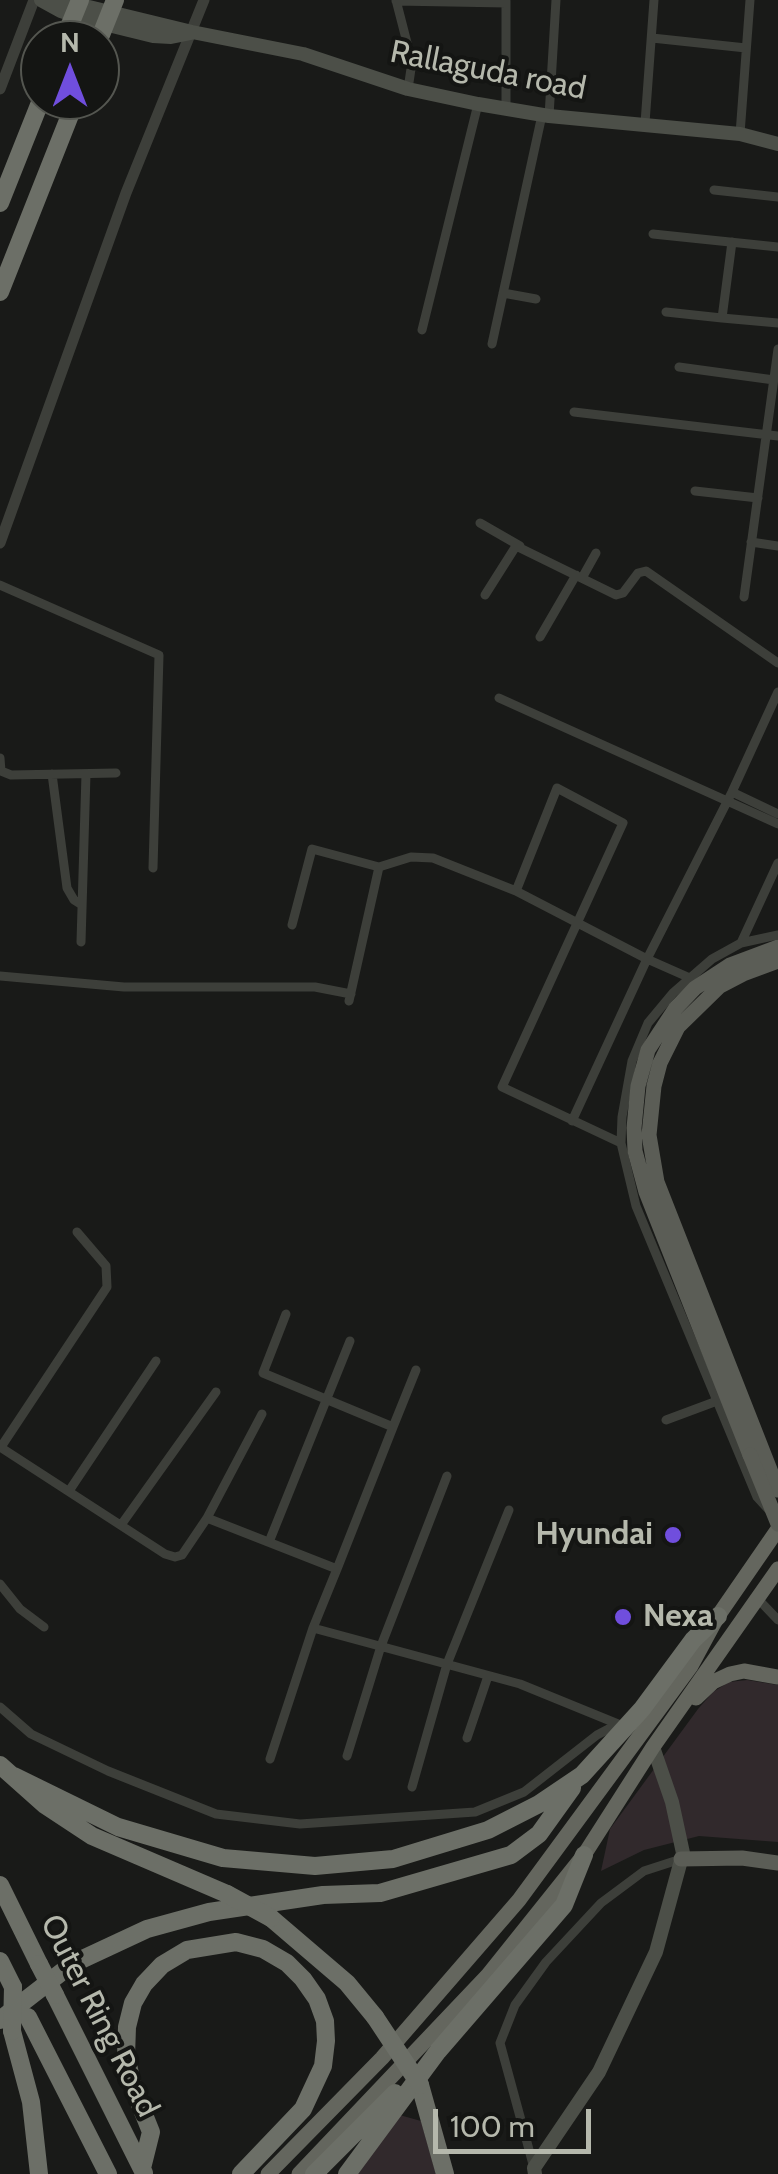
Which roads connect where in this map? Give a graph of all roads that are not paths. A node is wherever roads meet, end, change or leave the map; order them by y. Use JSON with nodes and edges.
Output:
{"nodes":[{"id":1,"x":38,"y":0,"type":"edge"},
{"id":2,"x":60,"y":0,"type":"edge"},
{"id":3,"x":204,"y":0,"type":"edge"},
{"id":4,"x":396,"y":0,"type":"edge"},
{"id":5,"x":556,"y":0,"type":"edge"},
{"id":6,"x":654,"y":0,"type":"edge"},
{"id":7,"x":750,"y":0,"type":"edge"},
{"id":8,"x":443,"y":1,"type":"edge"},
{"id":9,"x":506,"y":1,"type":"edge"},
{"id":10,"x":192,"y":32,"type":"junction"},
{"id":11,"x":652,"y":38,"type":"junction"},
{"id":12,"x":746,"y":48,"type":"junction"},
{"id":13,"x":408,"y":89,"type":"junction"},
{"id":14,"x":0,"y":90,"type":"edge"},
{"id":15,"x":478,"y":104,"type":"junction"},
{"id":16,"x":506,"y":108,"type":"junction"},
{"id":17,"x":545,"y":116,"type":"junction"},
{"id":18,"x":32,"y":120,"type":"edge"},
{"id":19,"x":68,"y":120,"type":"edge"},
{"id":20,"x":646,"y":123,"type":"junction"},
{"id":21,"x":740,"y":134,"type":"junction"},
{"id":22,"x":778,"y":144,"type":"edge"},
{"id":23,"x":714,"y":190,"type":"dead end"},
{"id":24,"x":778,"y":197,"type":"edge"},
{"id":25,"x":0,"y":203,"type":"edge"},
{"id":26,"x":653,"y":234,"type":"dead end"},
{"id":27,"x":732,"y":242,"type":"junction"},
{"id":28,"x":778,"y":247,"type":"edge"},
{"id":29,"x":0,"y":292,"type":"edge"},
{"id":30,"x":503,"y":293,"type":"junction"},
{"id":31,"x":536,"y":299,"type":"dead end"},
{"id":32,"x":666,"y":312,"type":"dead end"},
{"id":33,"x":722,"y":318,"type":"junction"},
{"id":34,"x":778,"y":323,"type":"edge"},
{"id":35,"x":422,"y":330,"type":"dead end"},
{"id":36,"x":492,"y":344,"type":"dead end"},
{"id":37,"x":778,"y":349,"type":"edge"},
{"id":38,"x":678,"y":367,"type":"dead end"},
{"id":39,"x":774,"y":380,"type":"junction"},
{"id":40,"x":574,"y":412,"type":"dead end"},
{"id":41,"x":772,"y":435,"type":"edge"},
{"id":42,"x":695,"y":491,"type":"dead end"},
{"id":43,"x":758,"y":498,"type":"junction"},
{"id":44,"x":480,"y":523,"type":"dead end"},
{"id":45,"x":751,"y":542,"type":"junction"},
{"id":46,"x":0,"y":543,"type":"edge"},
{"id":47,"x":520,"y":546,"type":"junction"},
{"id":48,"x":778,"y":546,"type":"edge"},
{"id":49,"x":596,"y":553,"type":"dead end"},
{"id":50,"x":579,"y":576,"type":"junction"},
{"id":51,"x":0,"y":586,"type":"edge"},
{"id":52,"x":485,"y":595,"type":"dead end"},
{"id":53,"x":744,"y":596,"type":"dead end"},
{"id":54,"x":540,"y":638,"type":"dead end"},
{"id":55,"x":778,"y":663,"type":"edge"},
{"id":56,"x":778,"y":692,"type":"edge"},
{"id":57,"x":500,"y":698,"type":"dead end"},
{"id":58,"x":0,"y":758,"type":"edge"},
{"id":59,"x":116,"y":773,"type":"dead end"},
{"id":60,"x":52,"y":774,"type":"junction"},
{"id":61,"x":86,"y":774,"type":"junction"},
{"id":62,"x":730,"y":796,"type":"junction"},
{"id":63,"x":778,"y":814,"type":"edge"},
{"id":64,"x":778,"y":824,"type":"edge"},
{"id":65,"x":778,"y":863,"type":"edge"},
{"id":66,"x":380,"y":867,"type":"junction"},
{"id":67,"x":153,"y":868,"type":"dead end"},
{"id":68,"x":516,"y":891,"type":"junction"},
{"id":69,"x":82,"y":905,"type":"junction"},
{"id":70,"x":578,"y":924,"type":"junction"},
{"id":71,"x":292,"y":925,"type":"dead end"},
{"id":72,"x":778,"y":935,"type":"edge"},
{"id":73,"x":81,"y":942,"type":"dead end"},
{"id":74,"x":741,"y":943,"type":"junction"},
{"id":75,"x":778,"y":947,"type":"edge"},
{"id":76,"x":647,"y":959,"type":"junction"},
{"id":77,"x":778,"y":961,"type":"edge"},
{"id":78,"x":0,"y":976,"type":"edge"},
{"id":79,"x":690,"y":978,"type":"junction"},
{"id":80,"x":572,"y":1121,"type":"junction"},
{"id":81,"x":621,"y":1144,"type":"junction"},
{"id":82,"x":77,"y":1232,"type":"dead end"},
{"id":83,"x":286,"y":1314,"type":"dead end"},
{"id":84,"x":350,"y":1340,"type":"dead end"},
{"id":85,"x":156,"y":1361,"type":"dead end"},
{"id":86,"x":416,"y":1370,"type":"dead end"},
{"id":87,"x":216,"y":1392,"type":"dead end"},
{"id":88,"x":326,"y":1398,"type":"junction"},
{"id":89,"x":717,"y":1401,"type":"junction"},
{"id":90,"x":262,"y":1414,"type":"dead end"},
{"id":91,"x":666,"y":1420,"type":"dead end"},
{"id":92,"x":393,"y":1427,"type":"junction"},
{"id":93,"x":0,"y":1447,"type":"edge"},
{"id":94,"x":756,"y":1453,"type":"junction"},
{"id":95,"x":446,"y":1476,"type":"dead end"},
{"id":96,"x":778,"y":1490,"type":"edge"},
{"id":97,"x":69,"y":1491,"type":"junction"},
{"id":98,"x":509,"y":1510,"type":"dead end"},
{"id":99,"x":207,"y":1518,"type":"junction"},
{"id":100,"x":778,"y":1523,"type":"edge"},
{"id":101,"x":120,"y":1525,"type":"junction"},
{"id":102,"x":268,"y":1542,"type":"junction"},
{"id":103,"x":756,"y":1562,"type":"junction"},
{"id":104,"x":336,"y":1569,"type":"junction"},
{"id":105,"x":776,"y":1572,"type":"edge"},
{"id":106,"x":0,"y":1584,"type":"edge"},
{"id":107,"x":756,"y":1598,"type":"junction"},
{"id":108,"x":718,"y":1616,"type":"junction"},
{"id":109,"x":778,"y":1620,"type":"edge"},
{"id":110,"x":44,"y":1626,"type":"dead end"},
{"id":111,"x":313,"y":1628,"type":"junction"},
{"id":112,"x":381,"y":1646,"type":"junction"},
{"id":113,"x":447,"y":1664,"type":"junction"},
{"id":114,"x":488,"y":1676,"type":"junction"},
{"id":115,"x":778,"y":1677,"type":"edge"},
{"id":116,"x":0,"y":1707,"type":"edge"},
{"id":117,"x":673,"y":1718,"type":"junction"},
{"id":118,"x":624,"y":1724,"type":"junction"},
{"id":119,"x":467,"y":1738,"type":"dead end"},
{"id":120,"x":653,"y":1747,"type":"junction"},
{"id":121,"x":346,"y":1756,"type":"dead end"},
{"id":122,"x":270,"y":1760,"type":"dead end"},
{"id":123,"x":7,"y":1771,"type":"edge"},
{"id":124,"x":582,"y":1775,"type":"junction"},
{"id":125,"x":412,"y":1787,"type":"dead end"},
{"id":126,"x":66,"y":1811,"type":"junction"},
{"id":127,"x":584,"y":1855,"type":"junction"},
{"id":128,"x":681,"y":1859,"type":"junction"},
{"id":129,"x":778,"y":1863,"type":"edge"},
{"id":130,"x":0,"y":1885,"type":"edge"},
{"id":131,"x":0,"y":1961,"type":"edge"},
{"id":132,"x":13,"y":1987,"type":"junction"},
{"id":133,"x":6,"y":2025,"type":"edge"},
{"id":134,"x":438,"y":2051,"type":"junction"},
{"id":135,"x":382,"y":2058,"type":"junction"},
{"id":136,"x":398,"y":2074,"type":"junction"},
{"id":137,"x":144,"y":2171,"type":"edge"},
{"id":138,"x":535,"y":2171,"type":"edge"},
{"id":139,"x":39,"y":2174,"type":"edge"},
{"id":140,"x":108,"y":2174,"type":"edge"},
{"id":141,"x":241,"y":2174,"type":"edge"},
{"id":142,"x":268,"y":2174,"type":"edge"},
{"id":143,"x":300,"y":2174,"type":"edge"},
{"id":144,"x":314,"y":2174,"type":"edge"},
{"id":145,"x":346,"y":2174,"type":"edge"},
{"id":146,"x":445,"y":2174,"type":"edge"}],
"edges":[{"from":1,"to":10,"type":"main road"},
{"from":1,"to":14,"type":"street"},
{"from":2,"to":10,"type":"main road"},
{"from":3,"to":10,"type":"street"},
{"from":4,"to":8,"type":"street"},
{"from":4,"to":13,"type":"street"},
{"from":5,"to":17,"type":"street"},
{"from":6,"to":11,"type":"street"},
{"from":7,"to":12,"type":"street"},
{"from":8,"to":9,"type":"street"},
{"from":9,"to":16,"type":"street"},
{"from":10,"to":13,"type":"main road","name":"Rallaguda road"},
{"from":10,"to":46,"type":"street"},
{"from":11,"to":12,"type":"street"},
{"from":11,"to":20,"type":"street"},
{"from":12,"to":21,"type":"street"},
{"from":13,"to":15,"type":"main road","name":"Rallaguda road"},
{"from":15,"to":16,"type":"main road","name":"Rallaguda road"},
{"from":15,"to":35,"type":"street"},
{"from":16,"to":17,"type":"main road","name":"Rallaguda road"},
{"from":17,"to":20,"type":"main road","name":"Rallaguda road"},
{"from":17,"to":30,"type":"street"},
{"from":18,"to":25,"type":"highway"},
{"from":19,"to":29,"type":"highway"},
{"from":20,"to":21,"type":"main road","name":"Rallaguda road"},
{"from":21,"to":22,"type":"main road","name":"Rallaguda road"},
{"from":23,"to":24,"type":"street"},
{"from":26,"to":27,"type":"street"},
{"from":27,"to":28,"type":"street"},
{"from":27,"to":33,"type":"street"},
{"from":30,"to":31,"type":"street"},
{"from":30,"to":36,"type":"street"},
{"from":32,"to":33,"type":"street"},
{"from":33,"to":34,"type":"street"},
{"from":37,"to":39,"type":"street"},
{"from":38,"to":39,"type":"street"},
{"from":39,"to":41,"type":"street"},
{"from":40,"to":41,"type":"street"},
{"from":41,"to":43,"type":"street"},
{"from":42,"to":43,"type":"street"},
{"from":43,"to":45,"type":"street"},
{"from":44,"to":47,"type":"street"},
{"from":45,"to":48,"type":"street"},
{"from":45,"to":53,"type":"street"},
{"from":47,"to":50,"type":"street"},
{"from":47,"to":52,"type":"street"},
{"from":49,"to":50,"type":"street"},
{"from":50,"to":54,"type":"street"},
{"from":50,"to":55,"type":"street"},
{"from":51,"to":67,"type":"street"},
{"from":56,"to":62,"type":"street"},
{"from":57,"to":62,"type":"street"},
{"from":58,"to":60,"type":"street"},
{"from":59,"to":61,"type":"street"},
{"from":60,"to":61,"type":"street"},
{"from":60,"to":69,"type":"street"},
{"from":61,"to":69,"type":"street"},
{"from":62,"to":63,"type":"street"},
{"from":62,"to":64,"type":"street"},
{"from":62,"to":76,"type":"street"},
{"from":65,"to":74,"type":"street"},
{"from":66,"to":68,"type":"street"},
{"from":66,"to":71,"type":"street"},
{"from":66,"to":78,"type":"street"},
{"from":68,"to":70,"type":"street"},
{"from":68,"to":70,"type":"street"},
{"from":69,"to":73,"type":"street"},
{"from":70,"to":76,"type":"street"},
{"from":70,"to":80,"type":"street"},
{"from":72,"to":74,"type":"street"},
{"from":74,"to":79,"type":"street"},
{"from":75,"to":94,"type":"main road"},
{"from":76,"to":79,"type":"street"},
{"from":76,"to":80,"type":"street"},
{"from":77,"to":94,"type":"main road"},
{"from":79,"to":81,"type":"street"},
{"from":80,"to":81,"type":"street"},
{"from":81,"to":89,"type":"street"},
{"from":82,"to":93,"type":"street"},
{"from":83,"to":88,"type":"street"},
{"from":84,"to":88,"type":"street"},
{"from":85,"to":97,"type":"street"},
{"from":86,"to":92,"type":"street"},
{"from":87,"to":101,"type":"street"},
{"from":88,"to":92,"type":"street"},
{"from":88,"to":102,"type":"street"},
{"from":89,"to":91,"type":"street"},
{"from":89,"to":100,"type":"street"},
{"from":90,"to":99,"type":"street"},
{"from":92,"to":104,"type":"street"},
{"from":93,"to":97,"type":"street"},
{"from":94,"to":96,"type":"main road"},
{"from":94,"to":100,"type":"main road","bridge":true},
{"from":95,"to":112,"type":"street"},
{"from":97,"to":101,"type":"street"},
{"from":98,"to":113,"type":"street"},
{"from":99,"to":101,"type":"street"},
{"from":99,"to":102,"type":"street"},
{"from":100,"to":103,"type":"highway"},
{"from":102,"to":104,"type":"street"},
{"from":103,"to":105,"type":"highway"},
{"from":103,"to":108,"type":"highway"},
{"from":104,"to":111,"type":"street"},
{"from":105,"to":107,"type":"highway"},
{"from":106,"to":110,"type":"street"},
{"from":107,"to":109,"type":"street"},
{"from":107,"to":117,"type":"highway"},
{"from":108,"to":118,"type":"highway"},
{"from":108,"to":135,"type":"highway"},
{"from":111,"to":112,"type":"street"},
{"from":111,"to":122,"type":"street"},
{"from":112,"to":113,"type":"street"},
{"from":112,"to":121,"type":"street"},
{"from":113,"to":114,"type":"street"},
{"from":113,"to":125,"type":"street"},
{"from":114,"to":118,"type":"street"},
{"from":114,"to":119,"type":"street"},
{"from":115,"to":117,"type":"highway"},
{"from":116,"to":118,"type":"street"},
{"from":117,"to":120,"type":"highway"},
{"from":118,"to":124,"type":"highway"},
{"from":120,"to":127,"type":"highway"},
{"from":120,"to":128,"type":"main road"},
{"from":123,"to":126,"type":"highway"},
{"from":124,"to":126,"type":"highway"},
{"from":124,"to":133,"type":"highway"},
{"from":126,"to":146,"type":"highway","bridge":true},
{"from":127,"to":134,"type":"highway"},
{"from":127,"to":136,"type":"highway"},
{"from":128,"to":129,"type":"main road"},
{"from":128,"to":138,"type":"main road"},
{"from":128,"to":138,"type":"street"},
{"from":130,"to":137,"type":"highway","name":"Outer Ring Road","bridge":true},
{"from":131,"to":132,"type":"highway","name":"Outer Ring Road"},
{"from":132,"to":133,"type":"highway","bridge":true},
{"from":132,"to":140,"type":"highway","name":"Outer Ring Road"},
{"from":133,"to":139,"type":"highway"},
{"from":134,"to":144,"type":"highway"},
{"from":134,"to":145,"type":"highway"},
{"from":135,"to":136,"type":"highway"},
{"from":135,"to":142,"type":"highway"},
{"from":136,"to":143,"type":"highway"},
{"from":137,"to":141,"type":"highway"}]}
